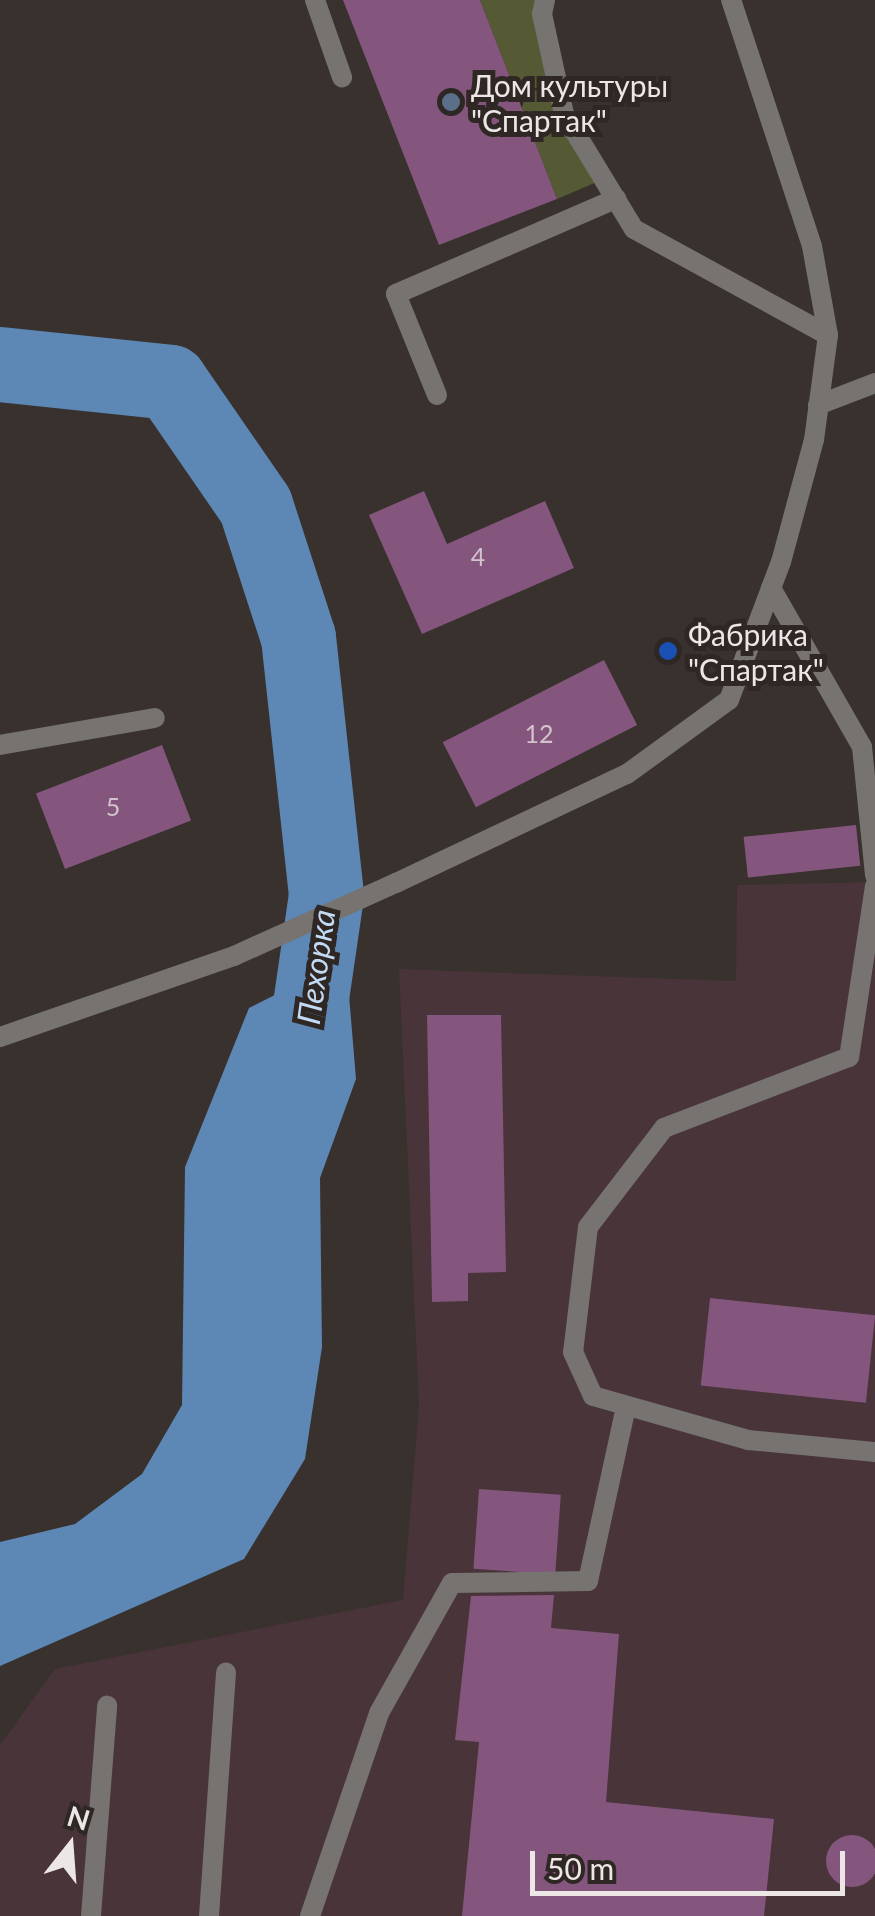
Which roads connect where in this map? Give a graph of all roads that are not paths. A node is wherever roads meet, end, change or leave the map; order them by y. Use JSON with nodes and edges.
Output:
{"nodes":[{"id":1,"x":315,"y":0,"type":"edge"},
{"id":2,"x":545,"y":0,"type":"edge"},
{"id":3,"x":731,"y":0,"type":"edge"},
{"id":4,"x":342,"y":77,"type":"dead end"},
{"id":5,"x":616,"y":199,"type":"junction"},
{"id":6,"x":828,"y":335,"type":"junction"},
{"id":7,"x":875,"y":383,"type":"edge"},
{"id":8,"x":437,"y":395,"type":"dead end"},
{"id":9,"x":818,"y":405,"type":"junction"},
{"id":10,"x":771,"y":588,"type":"junction"},
{"id":11,"x":155,"y":718,"type":"dead end"},
{"id":12,"x":1,"y":741,"type":"edge"},
{"id":13,"x":869,"y":747,"type":"edge"},
{"id":14,"x":875,"y":876,"type":"edge"},
{"id":15,"x":875,"y":886,"type":"edge"},
{"id":16,"x":872,"y":920,"type":"edge"},
{"id":17,"x":0,"y":1037,"type":"edge"},
{"id":18,"x":626,"y":1406,"type":"junction"},
{"id":19,"x":875,"y":1452,"type":"edge"},
{"id":20,"x":226,"y":1673,"type":"dead end"},
{"id":21,"x":107,"y":1706,"type":"dead end"},
{"id":22,"x":91,"y":1916,"type":"edge"},
{"id":23,"x":209,"y":1916,"type":"edge"},
{"id":24,"x":310,"y":1916,"type":"edge"}],
"edges":[{"from":1,"to":4,"type":"street"},
{"from":2,"to":5,"type":"street"},
{"from":3,"to":6,"type":"street"},
{"from":5,"to":6,"type":"street"},
{"from":5,"to":8,"type":"street"},
{"from":6,"to":9,"type":"street"},
{"from":7,"to":9,"type":"street"},
{"from":9,"to":10,"type":"street"},
{"from":10,"to":13,"type":"street"},
{"from":10,"to":17,"type":"street"},
{"from":11,"to":12,"type":"street"},
{"from":13,"to":14,"type":"street"},
{"from":15,"to":16,"type":"street"},
{"from":16,"to":18,"type":"street"},
{"from":18,"to":19,"type":"street"},
{"from":18,"to":24,"type":"street"},
{"from":20,"to":23,"type":"street"},
{"from":21,"to":22,"type":"street"}]}
